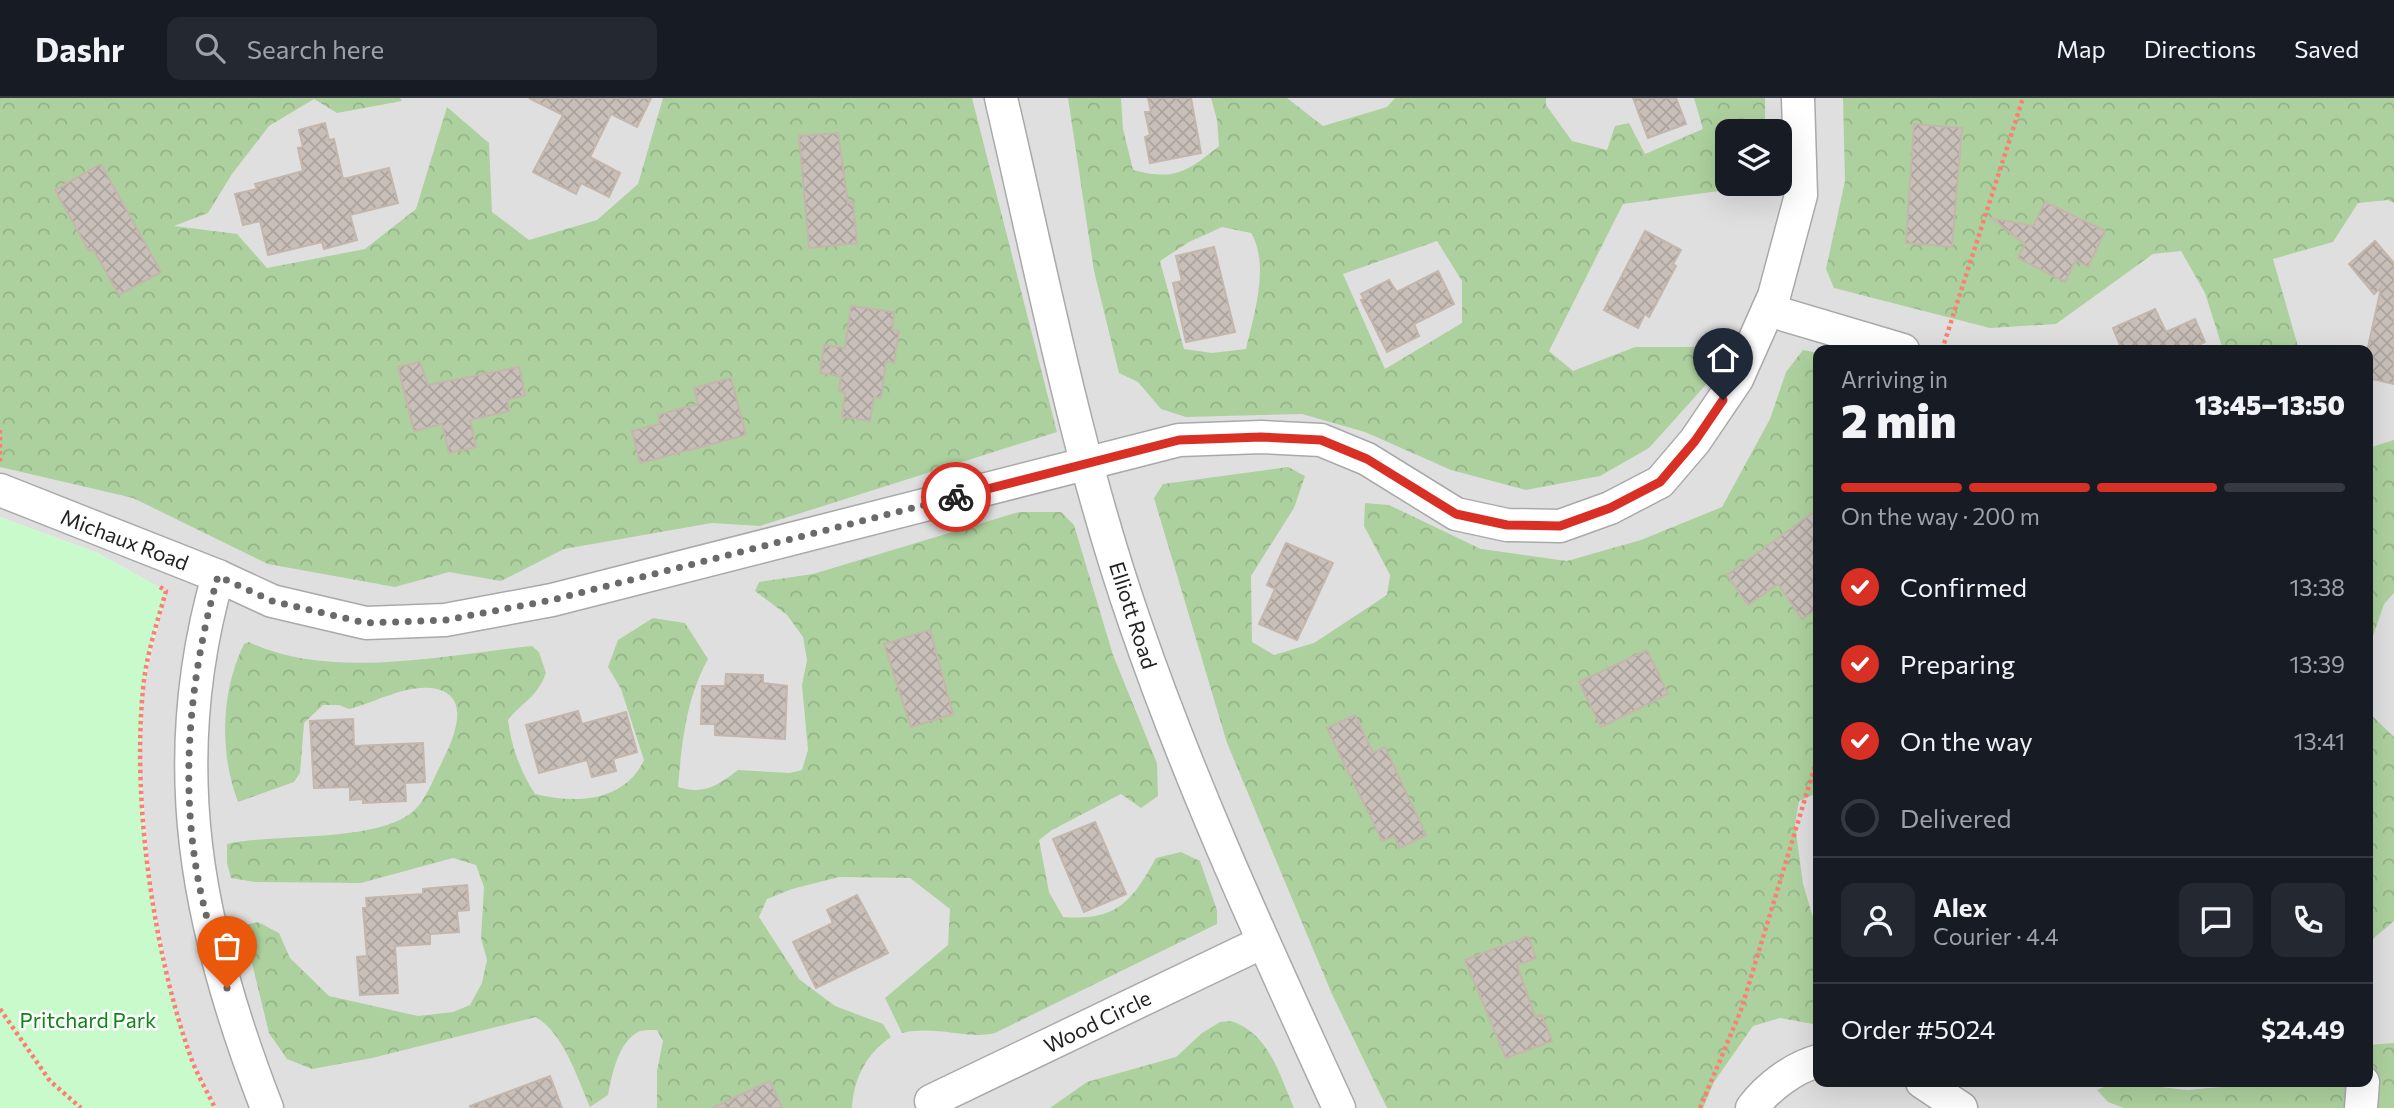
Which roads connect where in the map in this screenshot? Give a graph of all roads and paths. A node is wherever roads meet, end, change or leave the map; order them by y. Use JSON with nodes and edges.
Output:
{"nodes":[{"id":1,"x":1001,"y":98,"type":"edge"},
{"id":2,"x":1798,"y":98,"type":"edge"},
{"id":3,"x":2023,"y":98,"type":"edge"},
{"id":4,"x":1768,"y":310,"type":"junction"},
{"id":5,"x":1886,"y":345,"type":"edge"},
{"id":6,"x":1944,"y":345,"type":"edge"},
{"id":7,"x":0,"y":430,"type":"edge"},
{"id":8,"x":1087,"y":463,"type":"junction"},
{"id":9,"x":0,"y":471,"type":"edge"},
{"id":10,"x":0,"y":490,"type":"edge"},
{"id":11,"x":218,"y":576,"type":"junction"},
{"id":12,"x":155,"y":584,"type":"dead end"},
{"id":13,"x":1813,"y":772,"type":"edge"},
{"id":14,"x":1263,"y":942,"type":"junction"},
{"id":15,"x":0,"y":1009,"type":"edge"},
{"id":16,"x":1813,"y":1062,"type":"edge"},
{"id":17,"x":1930,"y":1087,"type":"edge"},
{"id":18,"x":2363,"y":1087,"type":"edge"},
{"id":19,"x":931,"y":1101,"type":"dead end"},
{"id":20,"x":81,"y":1108,"type":"edge"},
{"id":21,"x":215,"y":1108,"type":"edge"},
{"id":22,"x":267,"y":1108,"type":"edge"},
{"id":23,"x":1339,"y":1108,"type":"edge"},
{"id":24,"x":1700,"y":1108,"type":"edge"},
{"id":25,"x":1752,"y":1108,"type":"edge"},
{"id":26,"x":1961,"y":1108,"type":"edge"},
{"id":27,"x":2361,"y":1108,"type":"edge"}],
"edges":[{"from":1,"to":8,"type":"street","name":"Elliott Road"},
{"from":2,"to":4,"type":"street","name":"Michaux Road"},
{"from":3,"to":6,"type":"path"},
{"from":4,"to":5,"type":"street"},
{"from":4,"to":8,"type":"street","name":"Michaux Road"},
{"from":7,"to":9,"type":"path"},
{"from":8,"to":11,"type":"street","name":"Michaux Road"},
{"from":8,"to":14,"type":"street","name":"Elliott Road"},
{"from":10,"to":11,"type":"street","name":"Michaux Road"},
{"from":11,"to":22,"type":"street"},
{"from":12,"to":21,"type":"path"},
{"from":13,"to":24,"type":"path"},
{"from":14,"to":19,"type":"street","name":"Wood Circle"},
{"from":14,"to":23,"type":"street","name":"Elliott Road"},
{"from":15,"to":20,"type":"path"},
{"from":16,"to":25,"type":"street"},
{"from":17,"to":26,"type":"street"},
{"from":18,"to":27,"type":"street"}]}
